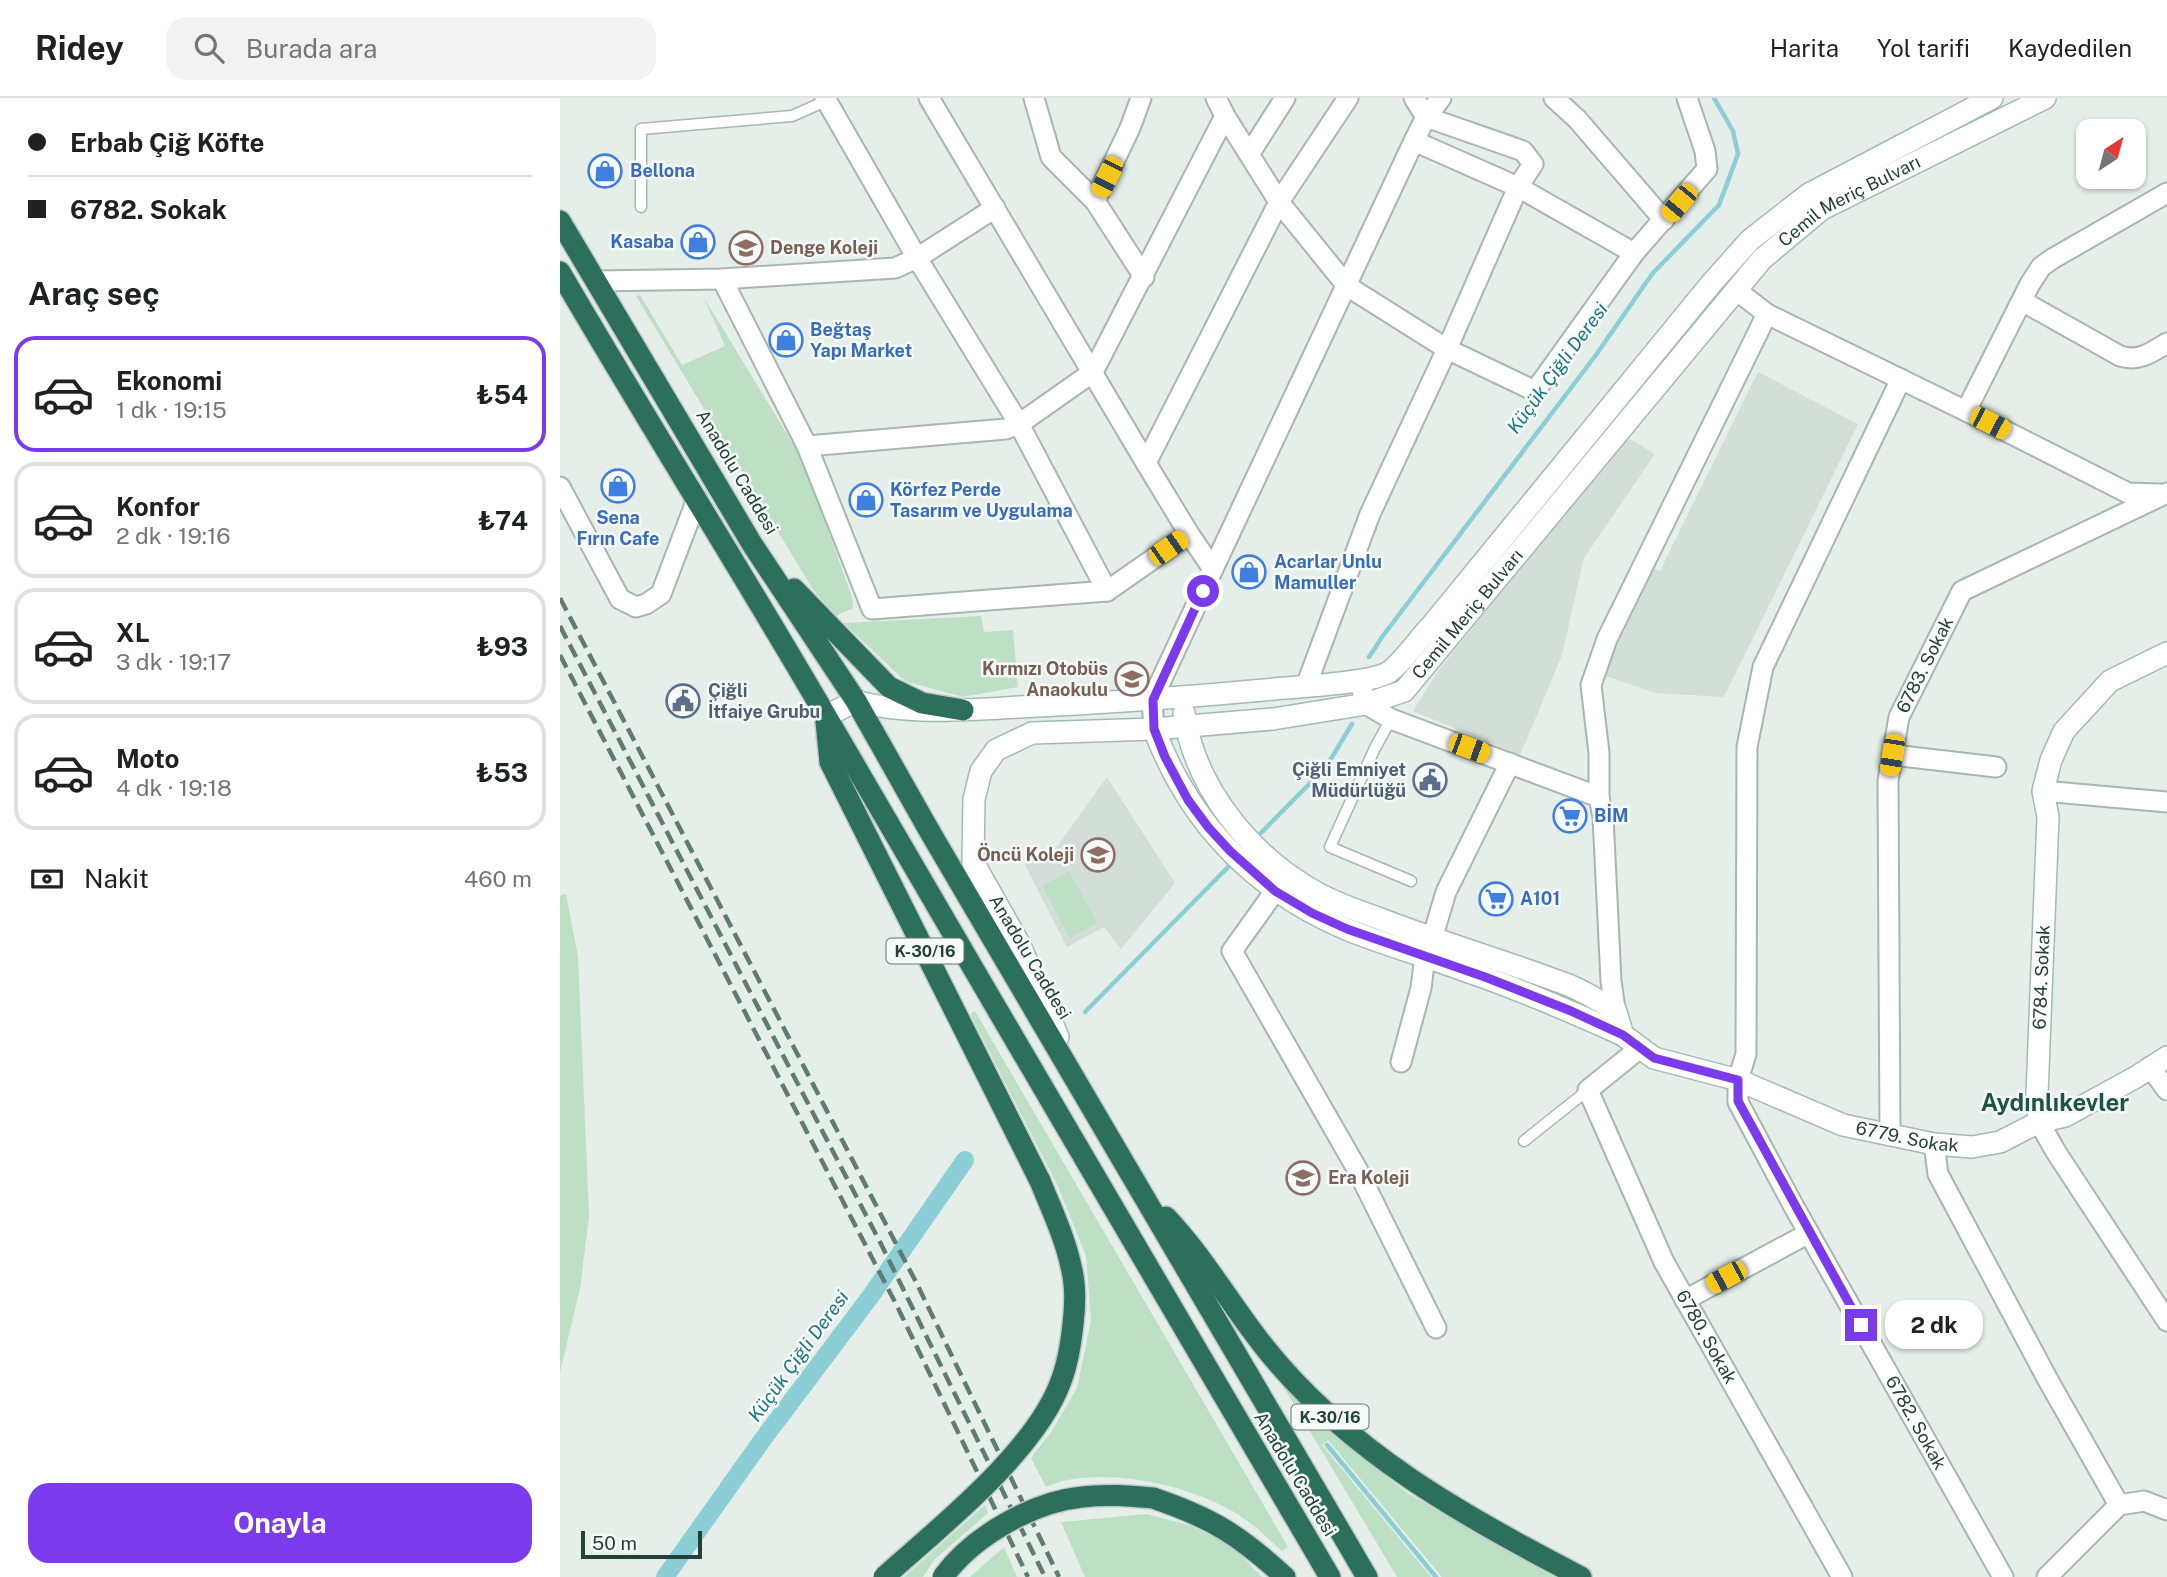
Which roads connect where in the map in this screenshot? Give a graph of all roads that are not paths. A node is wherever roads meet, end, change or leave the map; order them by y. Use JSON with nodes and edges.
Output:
{"nodes":[{"id":1,"x":929,"y":98,"type":"edge"},
{"id":2,"x":1034,"y":98,"type":"edge"},
{"id":3,"x":1141,"y":98,"type":"edge"},
{"id":4,"x":1285,"y":98,"type":"edge"},
{"id":5,"x":1348,"y":98,"type":"edge"},
{"id":6,"x":1414,"y":98,"type":"edge"},
{"id":7,"x":1441,"y":98,"type":"edge"},
{"id":8,"x":1554,"y":98,"type":"edge"},
{"id":9,"x":1687,"y":98,"type":"edge"},
{"id":10,"x":1992,"y":98,"type":"edge"},
{"id":11,"x":2045,"y":98,"type":"edge"},
{"id":12,"x":828,"y":99,"type":"edge"},
{"id":13,"x":1220,"y":107,"type":"edge"},
{"id":14,"x":1426,"y":117,"type":"junction"},
{"id":15,"x":1414,"y":141,"type":"junction"},
{"id":16,"x":1250,"y":153,"type":"junction"},
{"id":17,"x":1518,"y":187,"type":"junction"},
{"id":18,"x":2167,"y":192,"type":"edge"},
{"id":19,"x":1095,"y":201,"type":"junction"},
{"id":20,"x":1279,"y":202,"type":"junction"},
{"id":21,"x":641,"y":207,"type":"dead end"},
{"id":22,"x":995,"y":208,"type":"junction"},
{"id":23,"x":1664,"y":220,"type":"junction"},
{"id":24,"x":560,"y":221,"type":"edge"},
{"id":25,"x":1634,"y":253,"type":"junction"},
{"id":26,"x":917,"y":258,"type":"junction"},
{"id":27,"x":560,"y":272,"type":"edge"},
{"id":28,"x":1144,"y":277,"type":"junction"},
{"id":29,"x":722,"y":279,"type":"junction"},
{"id":30,"x":597,"y":281,"type":"junction"},
{"id":31,"x":1347,"y":286,"type":"junction"},
{"id":32,"x":1736,"y":290,"type":"junction"},
{"id":33,"x":2022,"y":301,"type":"junction"},
{"id":34,"x":1767,"y":314,"type":"junction"},
{"id":35,"x":2167,"y":344,"type":"edge"},
{"id":36,"x":1447,"y":349,"type":"junction"},
{"id":37,"x":1093,"y":372,"type":"junction"},
{"id":38,"x":1900,"y":379,"type":"junction"},
{"id":39,"x":1966,"y":411,"type":"junction"},
{"id":40,"x":1019,"y":424,"type":"junction"},
{"id":41,"x":807,"y":446,"type":"junction"},
{"id":42,"x":1146,"y":463,"type":"junction"},
{"id":43,"x":560,"y":487,"type":"edge"},
{"id":44,"x":2166,"y":494,"type":"edge"},
{"id":45,"x":697,"y":499,"type":"junction"},
{"id":46,"x":1189,"y":534,"type":"junction"},
{"id":47,"x":752,"y":544,"type":"junction"},
{"id":48,"x":1213,"y":569,"type":"junction"},
{"id":49,"x":1107,"y":591,"type":"junction"},
{"id":50,"x":2167,"y":653,"type":"edge"},
{"id":51,"x":1359,"y":681,"type":"junction"},
{"id":52,"x":1306,"y":686,"type":"junction"},
{"id":53,"x":1181,"y":698,"type":"junction"},
{"id":54,"x":1153,"y":700,"type":"junction"},
{"id":55,"x":856,"y":702,"type":"junction"},
{"id":56,"x":1366,"y":704,"type":"junction"},
{"id":57,"x":963,"y":710,"type":"junction"},
{"id":58,"x":826,"y":716,"type":"junction"},
{"id":59,"x":1391,"y":719,"type":"junction"},
{"id":60,"x":1186,"y":725,"type":"junction"},
{"id":61,"x":1154,"y":729,"type":"junction"},
{"id":62,"x":1892,"y":755,"type":"junction"},
{"id":63,"x":1510,"y":763,"type":"junction"},
{"id":64,"x":1996,"y":766,"type":"dead end"},
{"id":65,"x":2043,"y":792,"type":"junction"},
{"id":66,"x":1599,"y":797,"type":"junction"},
{"id":67,"x":2167,"y":802,"type":"edge"},
{"id":68,"x":1263,"y":866,"type":"junction"},
{"id":69,"x":1411,"y":881,"type":"dead end"},
{"id":70,"x":1275,"y":891,"type":"junction"},
{"id":71,"x":1429,"y":947,"type":"junction"},
{"id":72,"x":1615,"y":1009,"type":"junction"},
{"id":73,"x":1632,"y":1042,"type":"junction"},
{"id":74,"x":1401,"y":1062,"type":"dead end"},
{"id":75,"x":2159,"y":1062,"type":"edge"},
{"id":76,"x":1075,"y":1078,"type":"junction"},
{"id":77,"x":1738,"y":1080,"type":"junction"},
{"id":78,"x":1588,"y":1090,"type":"junction"},
{"id":79,"x":2167,"y":1090,"type":"edge"},
{"id":80,"x":2039,"y":1122,"type":"junction"},
{"id":81,"x":1890,"y":1134,"type":"junction"},
{"id":82,"x":1524,"y":1141,"type":"dead end"},
{"id":83,"x":1934,"y":1144,"type":"junction"},
{"id":84,"x":1139,"y":1188,"type":"junction"},
{"id":85,"x":1809,"y":1233,"type":"junction"},
{"id":86,"x":1685,"y":1300,"type":"junction"},
{"id":87,"x":2167,"y":1321,"type":"edge"},
{"id":88,"x":1436,"y":1328,"type":"dead end"},
{"id":89,"x":2119,"y":1505,"type":"junction"},
{"id":90,"x":2167,"y":1510,"type":"edge"},
{"id":91,"x":884,"y":1577,"type":"edge"},
{"id":92,"x":943,"y":1577,"type":"edge"},
{"id":93,"x":1285,"y":1577,"type":"edge"},
{"id":94,"x":1330,"y":1577,"type":"edge"},
{"id":95,"x":1367,"y":1577,"type":"edge"},
{"id":96,"x":1581,"y":1577,"type":"edge"},
{"id":97,"x":1842,"y":1577,"type":"edge"},
{"id":98,"x":2003,"y":1577,"type":"edge"},
{"id":99,"x":2047,"y":1577,"type":"edge"}],
"edges":[{"from":1,"to":22,"type":"street"},
{"from":2,"to":19,"type":"street"},
{"from":3,"to":19,"type":"street"},
{"from":4,"to":16,"type":"street"},
{"from":5,"to":20,"type":"street"},
{"from":6,"to":14,"type":"street"},
{"from":7,"to":14,"type":"street"},
{"from":8,"to":23,"type":"street"},
{"from":9,"to":23,"type":"street"},
{"from":10,"to":51,"type":"main road","name":"Cemil Meriç Bulvarı"},
{"from":11,"to":32,"type":"main road","name":"Cemil Meriç Bulvarı"},
{"from":12,"to":21,"type":"lane"},
{"from":12,"to":26,"type":"street"},
{"from":13,"to":16,"type":"street"},
{"from":13,"to":28,"type":"street"},
{"from":14,"to":15,"type":"street"},
{"from":14,"to":17,"type":"street"},
{"from":15,"to":17,"type":"street"},
{"from":15,"to":31,"type":"street"},
{"from":16,"to":20,"type":"street"},
{"from":17,"to":25,"type":"street"},
{"from":17,"to":36,"type":"street"},
{"from":18,"to":33,"type":"street"},
{"from":19,"to":28,"type":"street"},
{"from":20,"to":31,"type":"street"},
{"from":20,"to":42,"type":"street"},
{"from":22,"to":26,"type":"street"},
{"from":22,"to":37,"type":"street"},
{"from":23,"to":25,"type":"street"},
{"from":24,"to":30,"type":"highway","name":"Anadolu Caddesi"},
{"from":25,"to":36,"type":"street"},
{"from":26,"to":29,"type":"street"},
{"from":26,"to":40,"type":"street"},
{"from":27,"to":45,"type":"highway","name":"Anadolu Caddesi"},
{"from":28,"to":37,"type":"street"},
{"from":29,"to":30,"type":"street"},
{"from":29,"to":41,"type":"street"},
{"from":30,"to":47,"type":"highway","name":"Anadolu Caddesi"},
{"from":31,"to":36,"type":"street"},
{"from":31,"to":48,"type":"street"},
{"from":32,"to":34,"type":"street"},
{"from":32,"to":56,"type":"main road","name":"Cemil Meriç Bulvarı"},
{"from":33,"to":35,"type":"street"},
{"from":33,"to":39,"type":"street"},
{"from":34,"to":38,"type":"street"},
{"from":34,"to":66,"type":"street"},
{"from":36,"to":52,"type":"street"},
{"from":37,"to":40,"type":"street"},
{"from":37,"to":42,"type":"street"},
{"from":38,"to":39,"type":"street"},
{"from":38,"to":77,"type":"street"},
{"from":39,"to":44,"type":"street"},
{"from":40,"to":41,"type":"street"},
{"from":40,"to":49,"type":"street"},
{"from":41,"to":49,"type":"street"},
{"from":42,"to":46,"type":"street"},
{"from":43,"to":45,"type":"street"},
{"from":44,"to":62,"type":"street","name":"6783. Sokak"},
{"from":45,"to":58,"type":"highway","name":"Anadolu Caddesi"},
{"from":46,"to":48,"type":"street"},
{"from":46,"to":49,"type":"street"},
{"from":47,"to":55,"type":"highway","name":"Anadolu Caddesi"},
{"from":47,"to":57,"type":"highway"},
{"from":48,"to":54,"type":"street"},
{"from":50,"to":65,"type":"main road","name":"6784. Sokak"},
{"from":51,"to":52,"type":"main road","name":"Cemil Meriç Bulvarı"},
{"from":51,"to":56,"type":"street"},
{"from":52,"to":53,"type":"main road","name":"Cemil Meriç Bulvarı"},
{"from":53,"to":54,"type":"main road","name":"Cemil Meriç Bulvarı"},
{"from":53,"to":60,"type":"main road"},
{"from":54,"to":57,"type":"main road","name":"Cemil Meriç Bulvarı"},
{"from":54,"to":61,"type":"street"},
{"from":55,"to":57,"type":"main road","name":"Cemil Meriç Bulvarı"},
{"from":55,"to":58,"type":"main road"},
{"from":55,"to":76,"type":"highway","name":"Anadolu Caddesi"},
{"from":56,"to":59,"type":"street"},
{"from":56,"to":60,"type":"main road","name":"Cemil Meriç Bulvarı"},
{"from":58,"to":91,"type":"highway","number":"K-30/16","bridge":true},
{"from":58,"to":94,"type":"highway","name":"Anadolu Caddesi"},
{"from":59,"to":63,"type":"street"},
{"from":59,"to":69,"type":"lane"},
{"from":60,"to":61,"type":"main road","name":"Cemil Meriç Bulvarı"},
{"from":60,"to":68,"type":"main road"},
{"from":61,"to":68,"type":"main road"},
{"from":61,"to":76,"type":"main road","name":"Cemil Meriç Bulvarı"},
{"from":62,"to":64,"type":"street"},
{"from":62,"to":81,"type":"street","name":"6783. Sokak"},
{"from":63,"to":66,"type":"street"},
{"from":63,"to":71,"type":"street"},
{"from":65,"to":67,"type":"street"},
{"from":65,"to":80,"type":"main road","name":"6784. Sokak"},
{"from":66,"to":72,"type":"street"},
{"from":68,"to":70,"type":"main road"},
{"from":68,"to":71,"type":"main road"},
{"from":70,"to":71,"type":"main road"},
{"from":70,"to":88,"type":"street"},
{"from":71,"to":72,"type":"main road"},
{"from":71,"to":73,"type":"main road","name":"6779. Sokak"},
{"from":71,"to":74,"type":"street"},
{"from":72,"to":73,"type":"main road"},
{"from":73,"to":77,"type":"main road","name":"6779. Sokak"},
{"from":73,"to":78,"type":"street"},
{"from":75,"to":79,"type":"street"},
{"from":75,"to":80,"type":"main road","name":"6779. Sokak"},
{"from":76,"to":84,"type":"highway","name":"Anadolu Caddesi"},
{"from":77,"to":81,"type":"main road","name":"6779. Sokak"},
{"from":77,"to":85,"type":"street","name":"6782. Sokak"},
{"from":78,"to":82,"type":"lane"},
{"from":78,"to":86,"type":"street","name":"6780. Sokak"},
{"from":80,"to":83,"type":"main road","name":"6779. Sokak"},
{"from":80,"to":87,"type":"street","name":"6784. Sokak"},
{"from":81,"to":83,"type":"main road","name":"6779. Sokak"},
{"from":83,"to":89,"type":"street"},
{"from":84,"to":95,"type":"highway","name":"Anadolu Caddesi"},
{"from":84,"to":96,"type":"highway","number":"K-30/16"},
{"from":85,"to":86,"type":"street"},
{"from":85,"to":98,"type":"street","name":"6782. Sokak"},
{"from":86,"to":97,"type":"street","name":"6780. Sokak"},
{"from":89,"to":90,"type":"street"},
{"from":89,"to":99,"type":"street"},
{"from":92,"to":93,"type":"highway","bridge":true}]}
